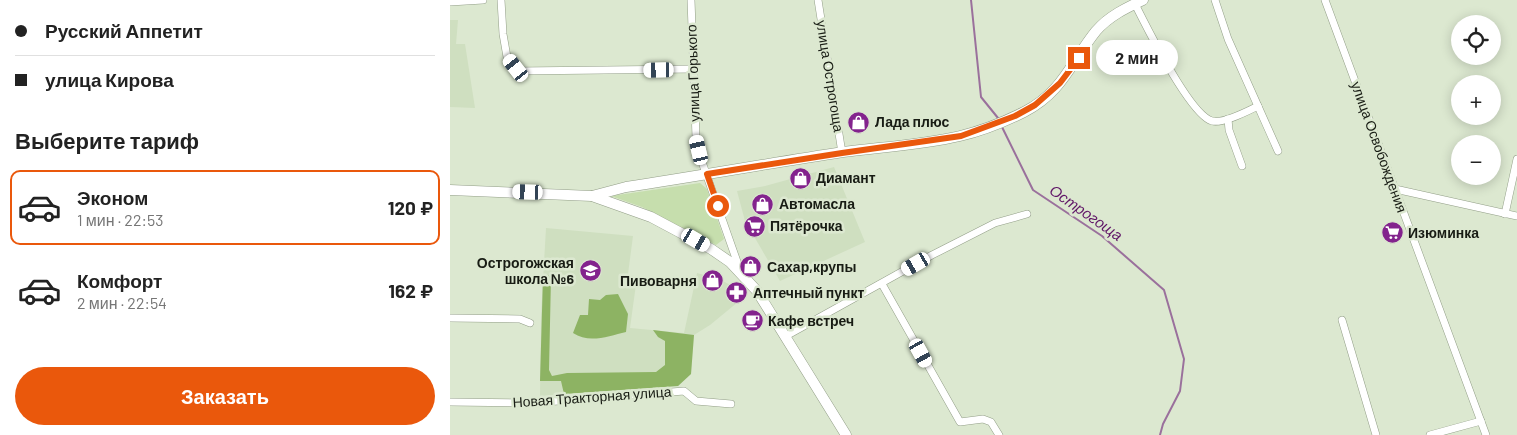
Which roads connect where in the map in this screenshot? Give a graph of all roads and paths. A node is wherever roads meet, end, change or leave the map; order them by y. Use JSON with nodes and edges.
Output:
{"nodes":[{"id":1,"x":483,"y":0,"type":"edge"},
{"id":2,"x":501,"y":0,"type":"edge"},
{"id":3,"x":691,"y":0,"type":"edge"},
{"id":4,"x":818,"y":0,"type":"edge"},
{"id":5,"x":1215,"y":0,"type":"edge"},
{"id":6,"x":1325,"y":0,"type":"edge"},
{"id":7,"x":450,"y":2,"type":"edge"},
{"id":8,"x":1139,"y":2,"type":"edge"},
{"id":9,"x":693,"y":69,"type":"junction"},
{"id":10,"x":1258,"y":106,"type":"junction"},
{"id":11,"x":1228,"y":119,"type":"junction"},
{"id":12,"x":1278,"y":151,"type":"dead end"},
{"id":13,"x":842,"y":153,"type":"junction"},
{"id":14,"x":1517,"y":160,"type":"edge"},
{"id":15,"x":1242,"y":166,"type":"dead end"},
{"id":16,"x":707,"y":174,"type":"junction"},
{"id":17,"x":1395,"y":189,"type":"junction"},
{"id":18,"x":450,"y":190,"type":"edge"},
{"id":19,"x":592,"y":196,"type":"junction"},
{"id":20,"x":1028,"y":214,"type":"dead end"},
{"id":21,"x":1505,"y":214,"type":"junction"},
{"id":22,"x":1517,"y":216,"type":"edge"},
{"id":23,"x":740,"y":272,"type":"junction"},
{"id":24,"x":882,"y":284,"type":"junction"},
{"id":25,"x":450,"y":318,"type":"edge"},
{"id":26,"x":1342,"y":320,"type":"dead end"},
{"id":27,"x":530,"y":323,"type":"dead end"},
{"id":28,"x":786,"y":336,"type":"junction"},
{"id":29,"x":450,"y":402,"type":"edge"},
{"id":30,"x":731,"y":404,"type":"dead end"},
{"id":31,"x":1481,"y":421,"type":"junction"},
{"id":32,"x":846,"y":435,"type":"edge"},
{"id":33,"x":998,"y":435,"type":"edge"},
{"id":34,"x":1376,"y":435,"type":"edge"},
{"id":35,"x":1430,"y":435,"type":"edge"},
{"id":36,"x":1486,"y":435,"type":"edge"}],
"edges":[{"from":1,"to":7,"type":"street"},
{"from":2,"to":9,"type":"street"},
{"from":3,"to":9,"type":"street","name":"улица Горького"},
{"from":4,"to":13,"type":"street","name":"улица Острогоща"},
{"from":5,"to":10,"type":"street"},
{"from":6,"to":17,"type":"street","name":"улица Освобождения"},
{"from":8,"to":11,"type":"street"},
{"from":8,"to":13,"type":"main road"},
{"from":9,"to":16,"type":"street","name":"улица Горького"},
{"from":10,"to":11,"type":"street"},
{"from":10,"to":12,"type":"street"},
{"from":11,"to":15,"type":"street"},
{"from":13,"to":16,"type":"main road"},
{"from":14,"to":21,"type":"street"},
{"from":16,"to":19,"type":"main road"},
{"from":16,"to":23,"type":"street","name":"улица Горького"},
{"from":17,"to":21,"type":"street"},
{"from":17,"to":31,"type":"street","name":"улица Освобождения"},
{"from":18,"to":19,"type":"main road"},
{"from":19,"to":23,"type":"main road"},
{"from":20,"to":24,"type":"street"},
{"from":21,"to":22,"type":"street"},
{"from":23,"to":28,"type":"main road"},
{"from":24,"to":28,"type":"street"},
{"from":24,"to":33,"type":"street"},
{"from":25,"to":27,"type":"street"},
{"from":26,"to":34,"type":"street"},
{"from":28,"to":32,"type":"main road"},
{"from":29,"to":30,"type":"street","name":"Новая Тракторная улица"},
{"from":31,"to":35,"type":"street"},
{"from":31,"to":36,"type":"street","name":"улица Освобождения"}]}
